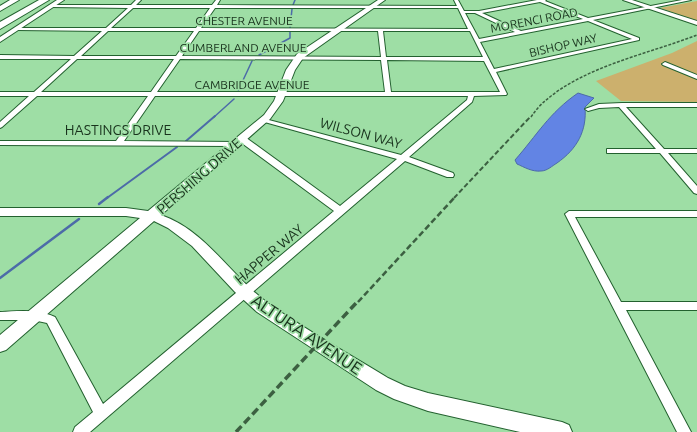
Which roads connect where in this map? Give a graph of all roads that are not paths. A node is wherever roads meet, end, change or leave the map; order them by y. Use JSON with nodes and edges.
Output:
{"nodes":[{"id":1,"x":10,"y":0,"type":"edge"},
{"id":2,"x":15,"y":0,"type":"edge"},
{"id":3,"x":41,"y":0,"type":"edge"},
{"id":4,"x":45,"y":0,"type":"edge"},
{"id":5,"x":61,"y":0,"type":"edge"},
{"id":6,"x":139,"y":0,"type":"edge"},
{"id":7,"x":218,"y":0,"type":"edge"},
{"id":8,"x":382,"y":0,"type":"edge"},
{"id":9,"x":456,"y":0,"type":"edge"},
{"id":10,"x":542,"y":0,"type":"edge"},
{"id":11,"x":626,"y":0,"type":"edge"},
{"id":12,"x":689,"y":0,"type":"edge"},
{"id":13,"x":0,"y":5,"type":"edge"},
{"id":14,"x":51,"y":6,"type":"junction"},
{"id":15,"x":132,"y":7,"type":"junction"},
{"id":16,"x":213,"y":7,"type":"junction"},
{"id":17,"x":372,"y":7,"type":"junction"},
{"id":18,"x":651,"y":8,"type":"junction"},
{"id":19,"x":0,"y":9,"type":"edge"},
{"id":20,"x":461,"y":10,"type":"junction"},
{"id":21,"x":476,"y":12,"type":"junction"},
{"id":22,"x":0,"y":16,"type":"edge"},
{"id":23,"x":10,"y":20,"type":"junction"},
{"id":24,"x":589,"y":20,"type":"junction"},
{"id":25,"x":0,"y":22,"type":"edge"},
{"id":26,"x":697,"y":23,"type":"edge"},
{"id":27,"x":0,"y":26,"type":"edge"},
{"id":28,"x":17,"y":29,"type":"junction"},
{"id":29,"x":107,"y":29,"type":"junction"},
{"id":30,"x":198,"y":30,"type":"junction"},
{"id":31,"x":340,"y":30,"type":"junction"},
{"id":32,"x":380,"y":30,"type":"junction"},
{"id":33,"x":472,"y":30,"type":"junction"},
{"id":34,"x":521,"y":33,"type":"junction"},
{"id":35,"x":0,"y":40,"type":"edge"},
{"id":36,"x":477,"y":41,"type":"junction"},
{"id":37,"x":0,"y":57,"type":"edge"},
{"id":38,"x":76,"y":58,"type":"junction"},
{"id":39,"x":178,"y":58,"type":"junction"},
{"id":40,"x":298,"y":58,"type":"junction"},
{"id":41,"x":383,"y":58,"type":"junction"},
{"id":42,"x":486,"y":59,"type":"junction"},
{"id":43,"x":665,"y":64,"type":"dead end"},
{"id":44,"x":493,"y":71,"type":"junction"},
{"id":45,"x":697,"y":76,"type":"edge"},
{"id":46,"x":0,"y":94,"type":"edge"},
{"id":47,"x":35,"y":94,"type":"junction"},
{"id":48,"x":152,"y":94,"type":"junction"},
{"id":49,"x":282,"y":95,"type":"junction"},
{"id":50,"x":388,"y":95,"type":"junction"},
{"id":51,"x":471,"y":95,"type":"junction"},
{"id":52,"x":621,"y":105,"type":"junction"},
{"id":53,"x":697,"y":105,"type":"edge"},
{"id":54,"x":588,"y":109,"type":"dead end"},
{"id":55,"x":263,"y":120,"type":"junction"},
{"id":56,"x":0,"y":126,"type":"edge"},
{"id":57,"x":239,"y":142,"type":"junction"},
{"id":58,"x":0,"y":143,"type":"edge"},
{"id":59,"x":119,"y":143,"type":"junction"},
{"id":60,"x":610,"y":151,"type":"dead end"},
{"id":61,"x":662,"y":151,"type":"junction"},
{"id":62,"x":697,"y":151,"type":"edge"},
{"id":63,"x":404,"y":158,"type":"junction"},
{"id":64,"x":450,"y":175,"type":"dead end"},
{"id":65,"x":697,"y":191,"type":"edge"},
{"id":66,"x":340,"y":211,"type":"junction"},
{"id":67,"x":0,"y":212,"type":"edge"},
{"id":68,"x":697,"y":214,"type":"edge"},
{"id":69,"x":151,"y":217,"type":"junction"},
{"id":70,"x":245,"y":293,"type":"junction"},
{"id":71,"x":617,"y":306,"type":"junction"},
{"id":72,"x":697,"y":306,"type":"edge"},
{"id":73,"x":0,"y":316,"type":"edge"},
{"id":74,"x":33,"y":316,"type":"junction"},
{"id":75,"x":0,"y":345,"type":"edge"},
{"id":76,"x":101,"y":414,"type":"junction"},
{"id":77,"x":80,"y":432,"type":"edge"},
{"id":78,"x":562,"y":432,"type":"edge"},
{"id":79,"x":684,"y":432,"type":"edge"}],
"edges":[{"from":1,"to":13,"type":"highway"},
{"from":2,"to":19,"type":"highway"},
{"from":3,"to":23,"type":"highway"},
{"from":4,"to":23,"type":"highway"},
{"from":5,"to":14,"type":"main road"},
{"from":6,"to":15,"type":"street"},
{"from":7,"to":16,"type":"street"},
{"from":8,"to":17,"type":"main road","name":"PERSHING DRIVE"},
{"from":9,"to":20,"type":"street"},
{"from":10,"to":21,"type":"street"},
{"from":10,"to":24,"type":"street"},
{"from":11,"to":18,"type":"main road"},
{"from":12,"to":18,"type":"street","name":"MORENCI ROAD"},
{"from":14,"to":15,"type":"street"},
{"from":14,"to":28,"type":"main road"},
{"from":15,"to":16,"type":"street"},
{"from":15,"to":29,"type":"street"},
{"from":16,"to":17,"type":"street"},
{"from":16,"to":30,"type":"street"},
{"from":17,"to":20,"type":"street"},
{"from":17,"to":31,"type":"main road","name":"PERSHING DRIVE"},
{"from":18,"to":24,"type":"street","name":"MORENCI ROAD"},
{"from":18,"to":26,"type":"main road"},
{"from":20,"to":21,"type":"street"},
{"from":20,"to":33,"type":"street"},
{"from":21,"to":34,"type":"street"},
{"from":22,"to":25,"type":"highway"},
{"from":23,"to":27,"type":"highway"},
{"from":24,"to":34,"type":"street","name":"MORENCI ROAD"},
{"from":24,"to":44,"type":"street","name":"BISHOP WAY"},
{"from":28,"to":29,"type":"street","name":"CHESTER AVENUE"},
{"from":28,"to":35,"type":"main road"},
{"from":29,"to":30,"type":"street","name":"CHESTER AVENUE"},
{"from":29,"to":38,"type":"street"},
{"from":30,"to":31,"type":"street","name":"CHESTER AVENUE"},
{"from":30,"to":39,"type":"street"},
{"from":31,"to":32,"type":"street","name":"CHESTER AVENUE"},
{"from":31,"to":40,"type":"main road","name":"PERSHING DRIVE"},
{"from":32,"to":33,"type":"street","name":"CHESTER AVENUE"},
{"from":32,"to":41,"type":"street"},
{"from":33,"to":36,"type":"street"},
{"from":34,"to":36,"type":"street","name":"MORENCI ROAD"},
{"from":36,"to":42,"type":"street"},
{"from":37,"to":38,"type":"street","name":"CUMBERLAND AVENUE"},
{"from":38,"to":39,"type":"street","name":"CUMBERLAND AVENUE"},
{"from":38,"to":47,"type":"street"},
{"from":39,"to":40,"type":"street","name":"CUMBERLAND AVENUE"},
{"from":39,"to":48,"type":"street"},
{"from":40,"to":41,"type":"street","name":"CUMBERLAND AVENUE"},
{"from":40,"to":49,"type":"main road","name":"PERSHING DRIVE"},
{"from":41,"to":42,"type":"street","name":"CUMBERLAND AVENUE"},
{"from":41,"to":50,"type":"street"},
{"from":42,"to":44,"type":"street"},
{"from":43,"to":45,"type":"street"},
{"from":44,"to":51,"type":"street","name":"CAMBRIDGE AVENUE"},
{"from":46,"to":47,"type":"street","name":"CAMBRIDGE AVENUE"},
{"from":47,"to":48,"type":"street","name":"CAMBRIDGE AVENUE"},
{"from":47,"to":56,"type":"street"},
{"from":48,"to":49,"type":"street","name":"CAMBRIDGE AVENUE"},
{"from":48,"to":59,"type":"street"},
{"from":49,"to":50,"type":"street","name":"CAMBRIDGE AVENUE"},
{"from":49,"to":55,"type":"main road","name":"PERSHING DRIVE"},
{"from":50,"to":51,"type":"street","name":"CAMBRIDGE AVENUE"},
{"from":51,"to":63,"type":"street","name":"HAPPER WAY"},
{"from":52,"to":53,"type":"street"},
{"from":52,"to":54,"type":"street"},
{"from":52,"to":61,"type":"street"},
{"from":55,"to":57,"type":"main road","name":"PERSHING DRIVE"},
{"from":55,"to":63,"type":"street","name":"WILSON WAY"},
{"from":57,"to":59,"type":"street","name":"HASTINGS DRIVE"},
{"from":57,"to":66,"type":"street"},
{"from":57,"to":69,"type":"main road","name":"PERSHING DRIVE"},
{"from":58,"to":59,"type":"street","name":"HASTINGS DRIVE"},
{"from":60,"to":61,"type":"street"},
{"from":61,"to":62,"type":"street"},
{"from":61,"to":65,"type":"street"},
{"from":63,"to":64,"type":"street","name":"WILSON WAY"},
{"from":63,"to":66,"type":"street","name":"HAPPER WAY"},
{"from":66,"to":70,"type":"street","name":"HAPPER WAY"},
{"from":67,"to":69,"type":"main road","name":"ALTURA AVENUE"},
{"from":68,"to":71,"type":"street"},
{"from":69,"to":70,"type":"main road","name":"ALTURA AVENUE"},
{"from":69,"to":74,"type":"main road","name":"PERSHING DRIVE"},
{"from":70,"to":76,"type":"street","name":"HAPPER WAY"},
{"from":70,"to":78,"type":"main road","name":"ALTURA AVENUE"},
{"from":71,"to":72,"type":"street"},
{"from":71,"to":79,"type":"street"},
{"from":73,"to":74,"type":"street"},
{"from":74,"to":75,"type":"main road","name":"PERSHING DRIVE"},
{"from":74,"to":76,"type":"street"},
{"from":76,"to":77,"type":"street","name":"HAPPER WAY"}]}
